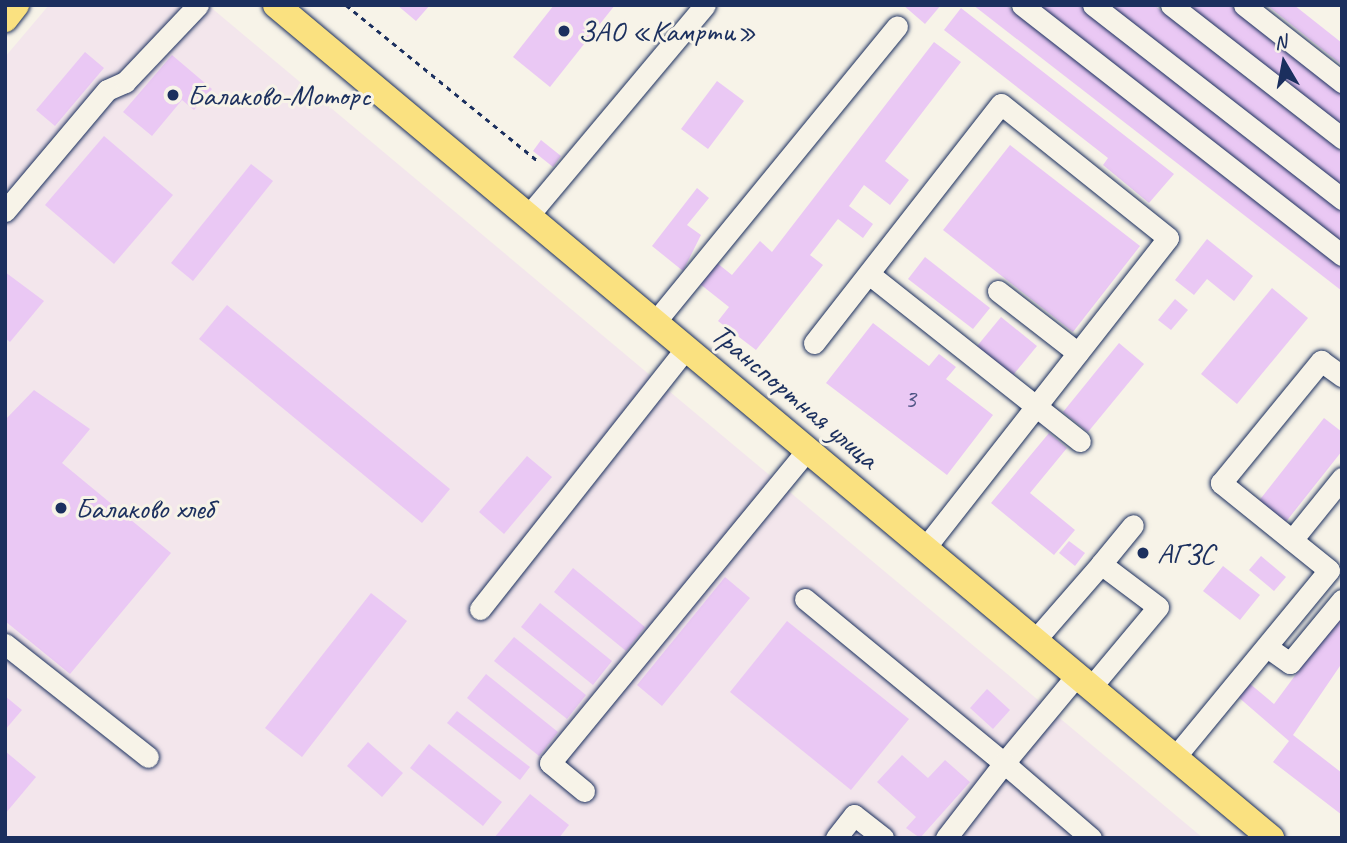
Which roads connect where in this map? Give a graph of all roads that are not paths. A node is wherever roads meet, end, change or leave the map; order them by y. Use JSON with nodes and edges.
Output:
{"nodes":[{"id":1,"x":16,"y":5,"type":"edge"},
{"id":2,"x":198,"y":5,"type":"edge"},
{"id":3,"x":276,"y":5,"type":"edge"},
{"id":4,"x":705,"y":5,"type":"edge"},
{"id":5,"x":1022,"y":5,"type":"edge"},
{"id":6,"x":1093,"y":5,"type":"edge"},
{"id":7,"x":1171,"y":5,"type":"edge"},
{"id":8,"x":1244,"y":5,"type":"edge"},
{"id":9,"x":5,"y":19,"type":"edge"},
{"id":10,"x":897,"y":26,"type":"dead end"},
{"id":11,"x":1342,"y":82,"type":"edge"},
{"id":12,"x":1342,"y":138,"type":"edge"},
{"id":13,"x":1342,"y":199,"type":"edge"},
{"id":14,"x":5,"y":211,"type":"edge"},
{"id":15,"x":528,"y":216,"type":"junction"},
{"id":16,"x":1342,"y":255,"type":"edge"},
{"id":17,"x":869,"y":274,"type":"junction"},
{"id":18,"x":998,"y":291,"type":"dead end"},
{"id":19,"x":655,"y":322,"type":"junction"},
{"id":20,"x":814,"y":343,"type":"dead end"},
{"id":21,"x":686,"y":348,"type":"junction"},
{"id":22,"x":1078,"y":353,"type":"junction"},
{"id":23,"x":1342,"y":376,"type":"edge"},
{"id":24,"x":1037,"y":406,"type":"junction"},
{"id":25,"x":1080,"y":441,"type":"dead end"},
{"id":26,"x":807,"y":450,"type":"junction"},
{"id":27,"x":1342,"y":478,"type":"edge"},
{"id":28,"x":1133,"y":525,"type":"dead end"},
{"id":29,"x":1292,"y":540,"type":"junction"},
{"id":30,"x":925,"y":548,"type":"junction"},
{"id":31,"x":1101,"y":564,"type":"junction"},
{"id":32,"x":804,"y":599,"type":"dead end"},
{"id":33,"x":1342,"y":600,"type":"edge"},
{"id":34,"x":480,"y":608,"type":"dead end"},
{"id":35,"x":1035,"y":640,"type":"junction"},
{"id":36,"x":5,"y":644,"type":"edge"},
{"id":37,"x":1267,"y":647,"type":"junction"},
{"id":38,"x":1084,"y":681,"type":"junction"},
{"id":39,"x":148,"y":757,"type":"dead end"},
{"id":40,"x":1175,"y":757,"type":"junction"},
{"id":41,"x":1004,"y":763,"type":"junction"},
{"id":42,"x":584,"y":791,"type":"dead end"},
{"id":43,"x":836,"y":838,"type":"edge"},
{"id":44,"x":883,"y":838,"type":"edge"},
{"id":45,"x":946,"y":838,"type":"edge"},
{"id":46,"x":1091,"y":838,"type":"edge"},
{"id":47,"x":1271,"y":838,"type":"edge"}],
"edges":[{"from":1,"to":9,"type":"main road"},
{"from":2,"to":14,"type":"lane"},
{"from":3,"to":15,"type":"main road","name":"Транспортная улица"},
{"from":4,"to":15,"type":"lane"},
{"from":5,"to":16,"type":"lane"},
{"from":6,"to":13,"type":"lane"},
{"from":7,"to":12,"type":"lane"},
{"from":8,"to":11,"type":"lane"},
{"from":10,"to":19,"type":"lane"},
{"from":15,"to":19,"type":"main road","name":"Транспортная улица"},
{"from":17,"to":20,"type":"lane"},
{"from":17,"to":22,"type":"lane"},
{"from":17,"to":24,"type":"lane"},
{"from":18,"to":22,"type":"lane"},
{"from":19,"to":21,"type":"main road","name":"Транспортная улица"},
{"from":21,"to":26,"type":"main road","name":"Транспортная улица"},
{"from":21,"to":34,"type":"lane"},
{"from":22,"to":24,"type":"lane"},
{"from":23,"to":29,"type":"lane"},
{"from":24,"to":25,"type":"lane"},
{"from":24,"to":30,"type":"lane"},
{"from":26,"to":30,"type":"main road","name":"Транспортная улица"},
{"from":26,"to":42,"type":"lane"},
{"from":27,"to":29,"type":"lane"},
{"from":28,"to":31,"type":"lane"},
{"from":29,"to":37,"type":"lane"},
{"from":30,"to":35,"type":"main road","name":"Транспортная улица"},
{"from":31,"to":35,"type":"lane"},
{"from":31,"to":38,"type":"lane"},
{"from":32,"to":41,"type":"lane"},
{"from":33,"to":37,"type":"lane"},
{"from":35,"to":38,"type":"main road","name":"Транспортная улица"},
{"from":36,"to":39,"type":"lane"},
{"from":37,"to":40,"type":"lane"},
{"from":38,"to":40,"type":"main road","name":"Транспортная улица"},
{"from":38,"to":41,"type":"lane"},
{"from":40,"to":47,"type":"main road","name":"Транспортная улица"},
{"from":41,"to":45,"type":"lane"},
{"from":41,"to":46,"type":"lane"},
{"from":43,"to":44,"type":"lane"}]}
